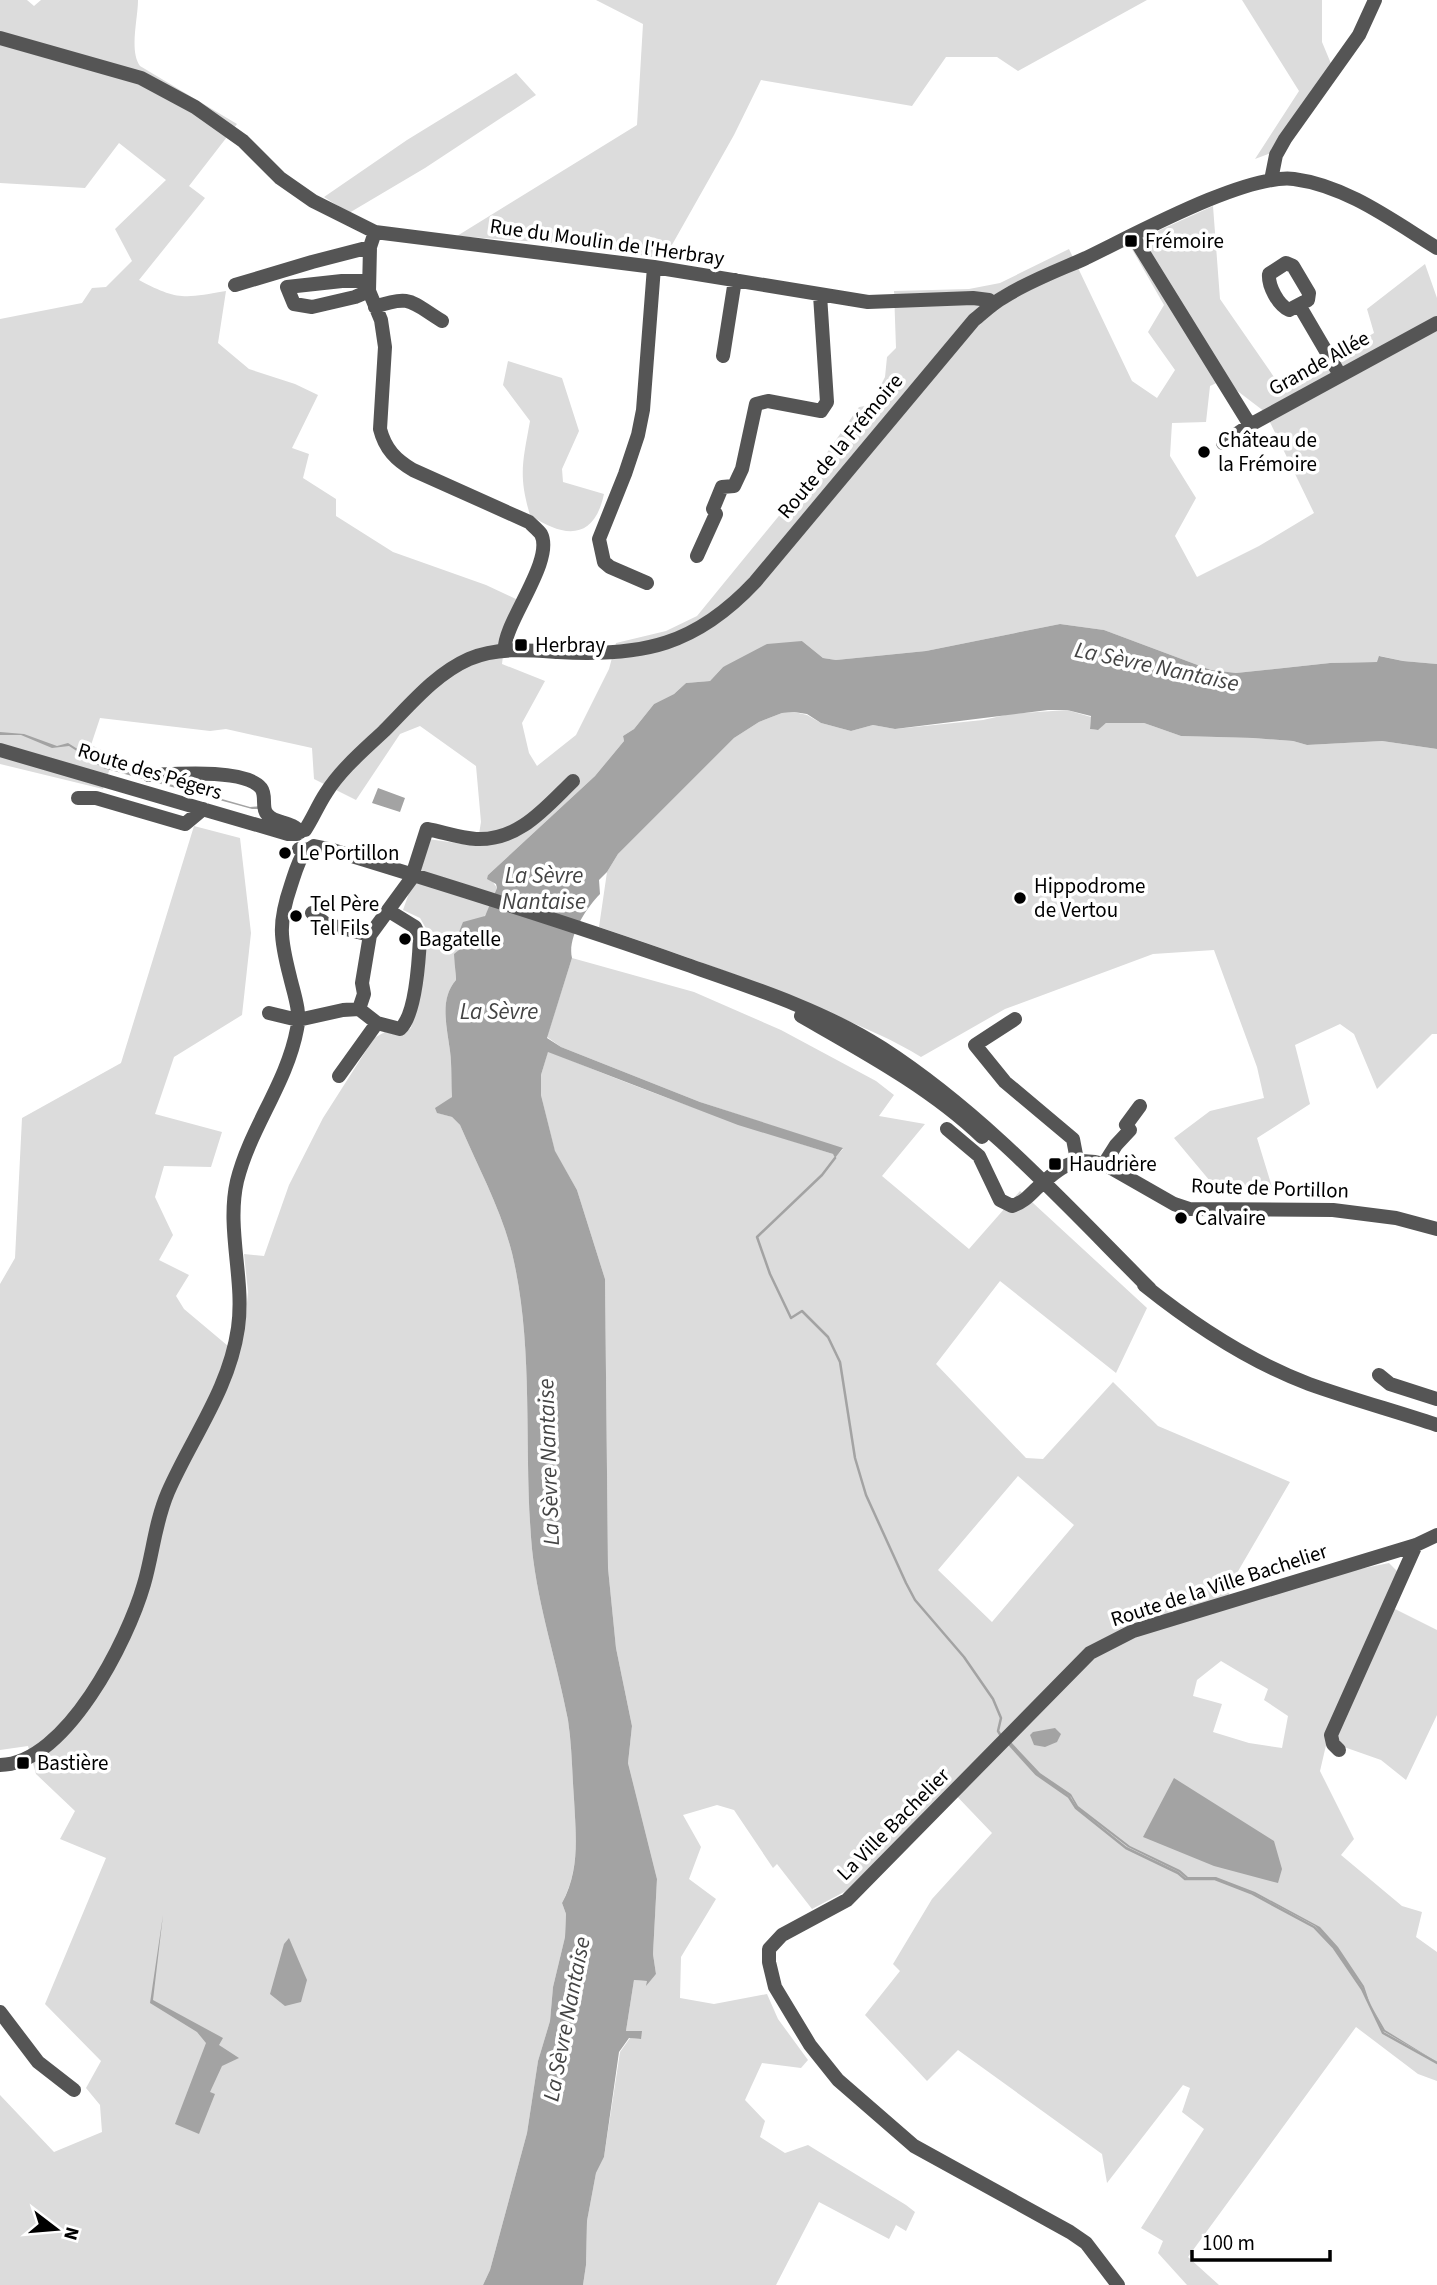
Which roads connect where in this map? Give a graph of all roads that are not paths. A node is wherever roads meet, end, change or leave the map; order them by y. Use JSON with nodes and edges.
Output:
{"nodes":[{"id":1,"x":1375,"y":0,"type":"edge"},
{"id":2,"x":0,"y":38,"type":"edge"},
{"id":3,"x":1271,"y":180,"type":"junction"},
{"id":4,"x":375,"y":232,"type":"junction"},
{"id":5,"x":1133,"y":236,"type":"junction"},
{"id":6,"x":370,"y":247,"type":"junction"},
{"id":7,"x":1437,"y":248,"type":"edge"},
{"id":8,"x":654,"y":267,"type":"junction"},
{"id":9,"x":734,"y":281,"type":"junction"},
{"id":10,"x":235,"y":285,"type":"dead end"},
{"id":11,"x":369,"y":286,"type":"junction"},
{"id":12,"x":820,"y":295,"type":"junction"},
{"id":13,"x":994,"y":304,"type":"junction"},
{"id":14,"x":1299,"y":305,"type":"dead end"},
{"id":15,"x":375,"y":307,"type":"junction"},
{"id":16,"x":442,"y":321,"type":"dead end"},
{"id":17,"x":1437,"y":323,"type":"edge"},
{"id":18,"x":723,"y":356,"type":"dead end"},
{"id":19,"x":1340,"y":375,"type":"junction"},
{"id":20,"x":1250,"y":425,"type":"junction"},
{"id":21,"x":1223,"y":443,"type":"dead end"},
{"id":22,"x":697,"y":556,"type":"dead end"},
{"id":23,"x":647,"y":583,"type":"dead end"},
{"id":24,"x":505,"y":650,"type":"junction"},
{"id":25,"x":0,"y":750,"type":"edge"},
{"id":26,"x":149,"y":775,"type":"dead end"},
{"id":27,"x":573,"y":781,"type":"dead end"},
{"id":28,"x":78,"y":798,"type":"dead end"},
{"id":29,"x":203,"y":809,"type":"junction"},
{"id":30,"x":305,"y":839,"type":"junction"},
{"id":31,"x":412,"y":875,"type":"junction"},
{"id":32,"x":389,"y":911,"type":"junction"},
{"id":33,"x":312,"y":913,"type":"dead end"},
{"id":34,"x":370,"y":935,"type":"junction"},
{"id":35,"x":763,"y":993,"type":"junction"},
{"id":36,"x":359,"y":1009,"type":"junction"},
{"id":37,"x":269,"y":1013,"type":"dead end"},
{"id":38,"x":1015,"y":1019,"type":"dead end"},
{"id":39,"x":298,"y":1020,"type":"junction"},
{"id":40,"x":377,"y":1023,"type":"junction"},
{"id":41,"x":339,"y":1076,"type":"dead end"},
{"id":42,"x":1140,"y":1107,"type":"dead end"},
{"id":43,"x":947,"y":1129,"type":"dead end"},
{"id":44,"x":1077,"y":1160,"type":"junction"},
{"id":45,"x":1104,"y":1164,"type":"junction"},
{"id":46,"x":1040,"y":1185,"type":"junction"},
{"id":47,"x":1437,"y":1229,"type":"edge"},
{"id":48,"x":1379,"y":1375,"type":"dead end"},
{"id":49,"x":1437,"y":1399,"type":"edge"},
{"id":50,"x":1437,"y":1425,"type":"edge"},
{"id":51,"x":1437,"y":1535,"type":"edge"},
{"id":52,"x":1416,"y":1545,"type":"junction"},
{"id":53,"x":1004,"y":1740,"type":"joint"},
{"id":54,"x":1339,"y":1750,"type":"dead end"},
{"id":55,"x":3,"y":1768,"type":"edge"},
{"id":56,"x":0,"y":2012,"type":"edge"},
{"id":57,"x":74,"y":2091,"type":"dead end"},
{"id":58,"x":1118,"y":2285,"type":"edge"}],
"edges":[{"from":1,"to":3,"type":"street"},
{"from":2,"to":4,"type":"street","name":"Rue du Moulin de l'Herbray"},
{"from":3,"to":5,"type":"street","name":"Route de la Frémoire"},
{"from":3,"to":7,"type":"street","name":"Route de la Frémoire"},
{"from":4,"to":6,"type":"street"},
{"from":4,"to":8,"type":"street","name":"Rue du Moulin de l'Herbray"},
{"from":5,"to":13,"type":"street","name":"Route de la Frémoire"},
{"from":5,"to":20,"type":"street"},
{"from":6,"to":10,"type":"street"},
{"from":6,"to":11,"type":"street"},
{"from":8,"to":9,"type":"street","name":"Rue du Moulin de l'Herbray"},
{"from":8,"to":23,"type":"street"},
{"from":9,"to":12,"type":"street","name":"Rue du Moulin de l'Herbray"},
{"from":9,"to":18,"type":"street"},
{"from":11,"to":11,"type":"street"},
{"from":11,"to":15,"type":"street"},
{"from":12,"to":13,"type":"street","name":"Rue du Moulin de l'Herbray"},
{"from":12,"to":22,"type":"street"},
{"from":13,"to":24,"type":"street","name":"Route de la Frémoire"},
{"from":14,"to":19,"type":"street"},
{"from":15,"to":16,"type":"street"},
{"from":15,"to":24,"type":"street"},
{"from":17,"to":19,"type":"street","name":"Grande Allée"},
{"from":19,"to":20,"type":"street","name":"Grande Allée"},
{"from":20,"to":21,"type":"street","name":"Grande Allée"},
{"from":24,"to":30,"type":"street","name":"Route de la Frémoire"},
{"from":25,"to":29,"type":"street","name":"Route des Pégers"},
{"from":26,"to":30,"type":"street"},
{"from":27,"to":31,"type":"street"},
{"from":28,"to":29,"type":"street"},
{"from":29,"to":30,"type":"street","name":"Route des Pégers"},
{"from":30,"to":31,"type":"street"},
{"from":30,"to":39,"type":"street","name":"Route de la Frémoire"},
{"from":31,"to":32,"type":"street"},
{"from":31,"to":35,"type":"street"},
{"from":32,"to":34,"type":"street"},
{"from":32,"to":40,"type":"street"},
{"from":33,"to":34,"type":"street"},
{"from":34,"to":36,"type":"street"},
{"from":35,"to":46,"type":"street"},
{"from":35,"to":46,"type":"street"},
{"from":36,"to":39,"type":"street"},
{"from":36,"to":40,"type":"street"},
{"from":37,"to":39,"type":"street"},
{"from":38,"to":44,"type":"street"},
{"from":39,"to":55,"type":"street"},
{"from":40,"to":41,"type":"street"},
{"from":42,"to":45,"type":"street"},
{"from":43,"to":46,"type":"street"},
{"from":44,"to":45,"type":"street","name":"Route de Portillon"},
{"from":44,"to":46,"type":"street"},
{"from":45,"to":47,"type":"street","name":"Route de Portillon"},
{"from":46,"to":50,"type":"street"},
{"from":48,"to":49,"type":"street"},
{"from":51,"to":52,"type":"street","name":"Route de la Ville Bachelier"},
{"from":52,"to":53,"type":"street","name":"Route de la Ville Bachelier"},
{"from":52,"to":54,"type":"street"},
{"from":53,"to":58,"type":"street","name":"La Ville Bachelier"},
{"from":56,"to":57,"type":"street"}]}
